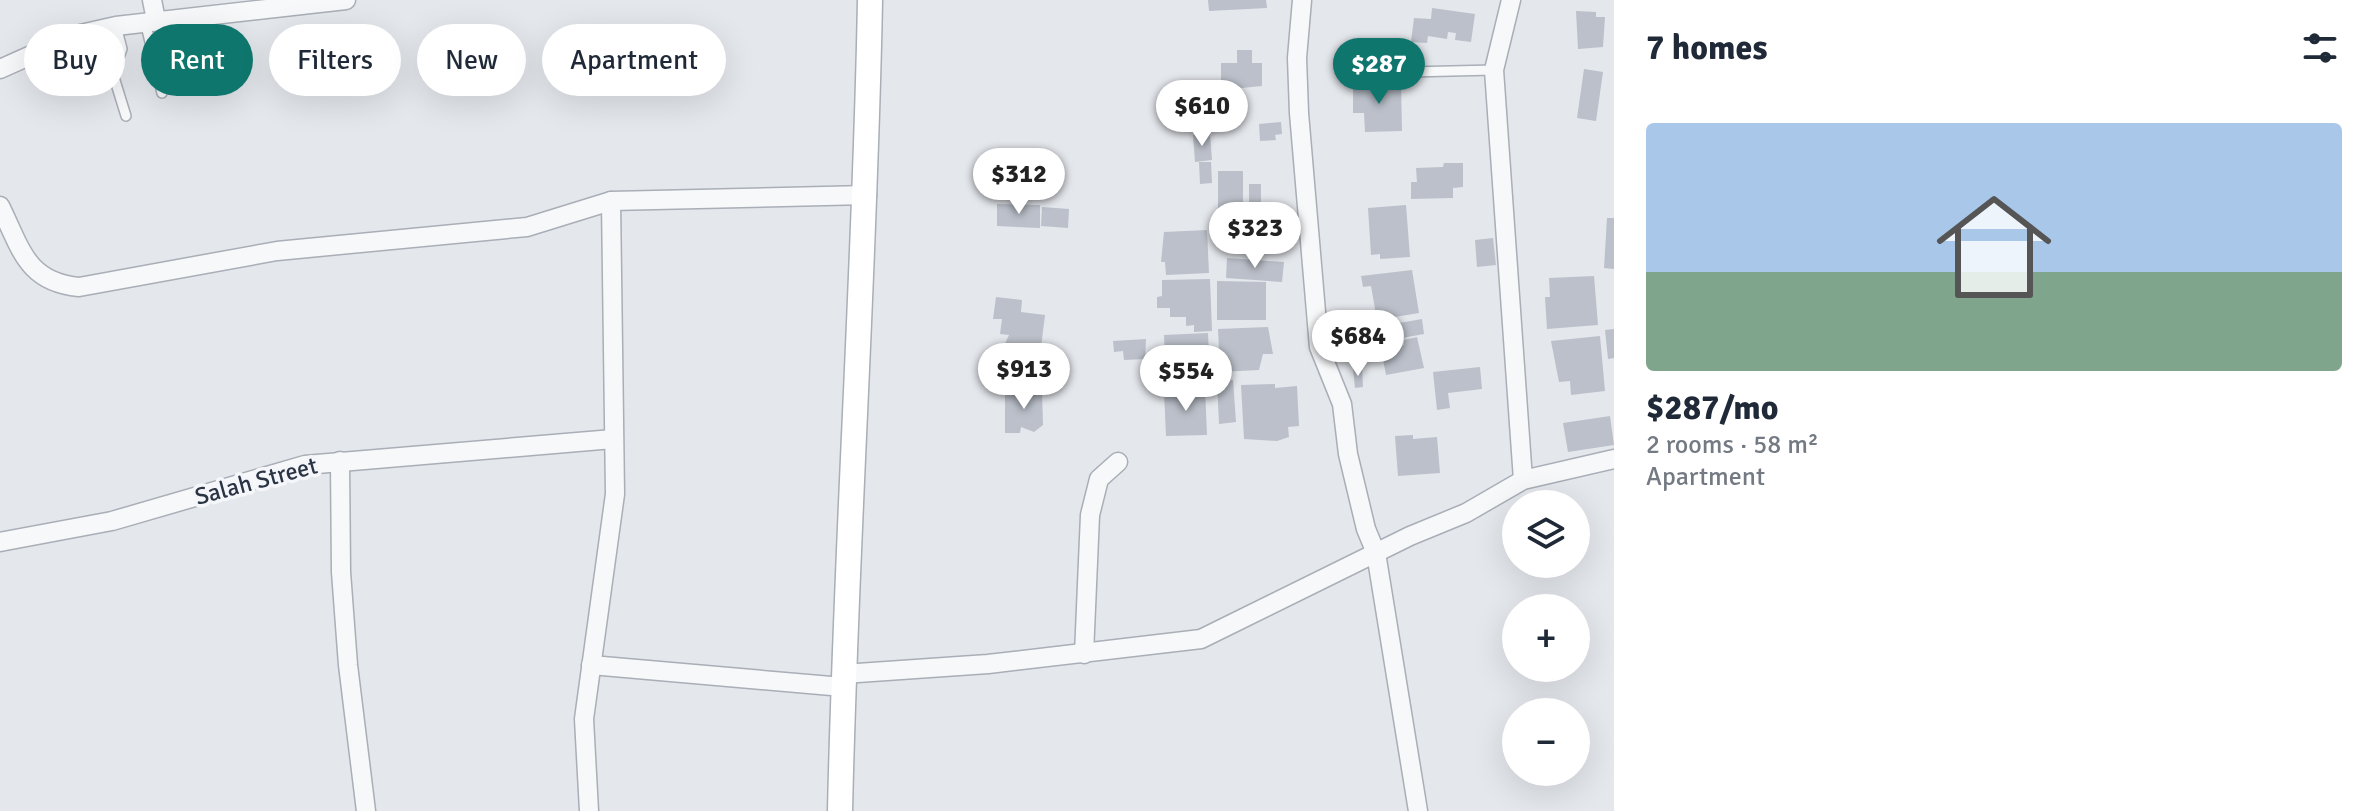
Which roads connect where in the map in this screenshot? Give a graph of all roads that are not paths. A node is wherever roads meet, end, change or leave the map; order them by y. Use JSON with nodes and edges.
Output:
{"nodes":[{"id":1,"x":152,"y":0,"type":"edge"},
{"id":2,"x":346,"y":0,"type":"edge"},
{"id":3,"x":870,"y":0,"type":"edge"},
{"id":4,"x":1302,"y":0,"type":"edge"},
{"id":5,"x":1511,"y":0,"type":"edge"},
{"id":6,"x":151,"y":21,"type":"junction"},
{"id":7,"x":151,"y":24,"type":"edge"},
{"id":8,"x":125,"y":25,"type":"edge"},
{"id":9,"x":24,"y":58,"type":"edge"},
{"id":10,"x":0,"y":69,"type":"edge"},
{"id":11,"x":1494,"y":70,"type":"junction"},
{"id":12,"x":1366,"y":73,"type":"dead end"},
{"id":13,"x":120,"y":96,"type":"edge"},
{"id":14,"x":126,"y":116,"type":"dead end"},
{"id":15,"x":867,"y":195,"type":"junction"},
{"id":16,"x":611,"y":201,"type":"junction"},
{"id":17,"x":0,"y":206,"type":"edge"},
{"id":18,"x":613,"y":439,"type":"junction"},
{"id":19,"x":1614,"y":459,"type":"edge"},
{"id":20,"x":340,"y":461,"type":"junction"},
{"id":21,"x":1118,"y":462,"type":"dead end"},
{"id":22,"x":1523,"y":480,"type":"junction"},
{"id":23,"x":0,"y":542,"type":"edge"},
{"id":24,"x":1376,"y":553,"type":"junction"},
{"id":25,"x":1084,"y":654,"type":"junction"},
{"id":26,"x":591,"y":665,"type":"junction"},
{"id":27,"x":843,"y":680,"type":"junction"},
{"id":28,"x":366,"y":811,"type":"edge"},
{"id":29,"x":589,"y":811,"type":"edge"},
{"id":30,"x":840,"y":811,"type":"edge"},
{"id":31,"x":1418,"y":811,"type":"edge"}],
"edges":[{"from":1,"to":6,"type":"street"},
{"from":2,"to":6,"type":"street"},
{"from":3,"to":15,"type":"street"},
{"from":4,"to":24,"type":"street"},
{"from":5,"to":11,"type":"street"},
{"from":6,"to":7,"type":"lane"},
{"from":6,"to":8,"type":"street"},
{"from":9,"to":10,"type":"street"},
{"from":11,"to":12,"type":"lane"},
{"from":11,"to":22,"type":"street"},
{"from":13,"to":14,"type":"lane"},
{"from":15,"to":16,"type":"street"},
{"from":15,"to":27,"type":"street"},
{"from":16,"to":17,"type":"street"},
{"from":16,"to":18,"type":"street"},
{"from":18,"to":20,"type":"street","name":"Salah Street"},
{"from":18,"to":26,"type":"street"},
{"from":19,"to":22,"type":"street"},
{"from":20,"to":23,"type":"street","name":"Salah Street"},
{"from":20,"to":28,"type":"street"},
{"from":21,"to":25,"type":"street"},
{"from":22,"to":24,"type":"street"},
{"from":24,"to":25,"type":"street"},
{"from":24,"to":31,"type":"street"},
{"from":25,"to":27,"type":"street"},
{"from":26,"to":27,"type":"street"},
{"from":26,"to":29,"type":"street"},
{"from":27,"to":30,"type":"street"}]}
